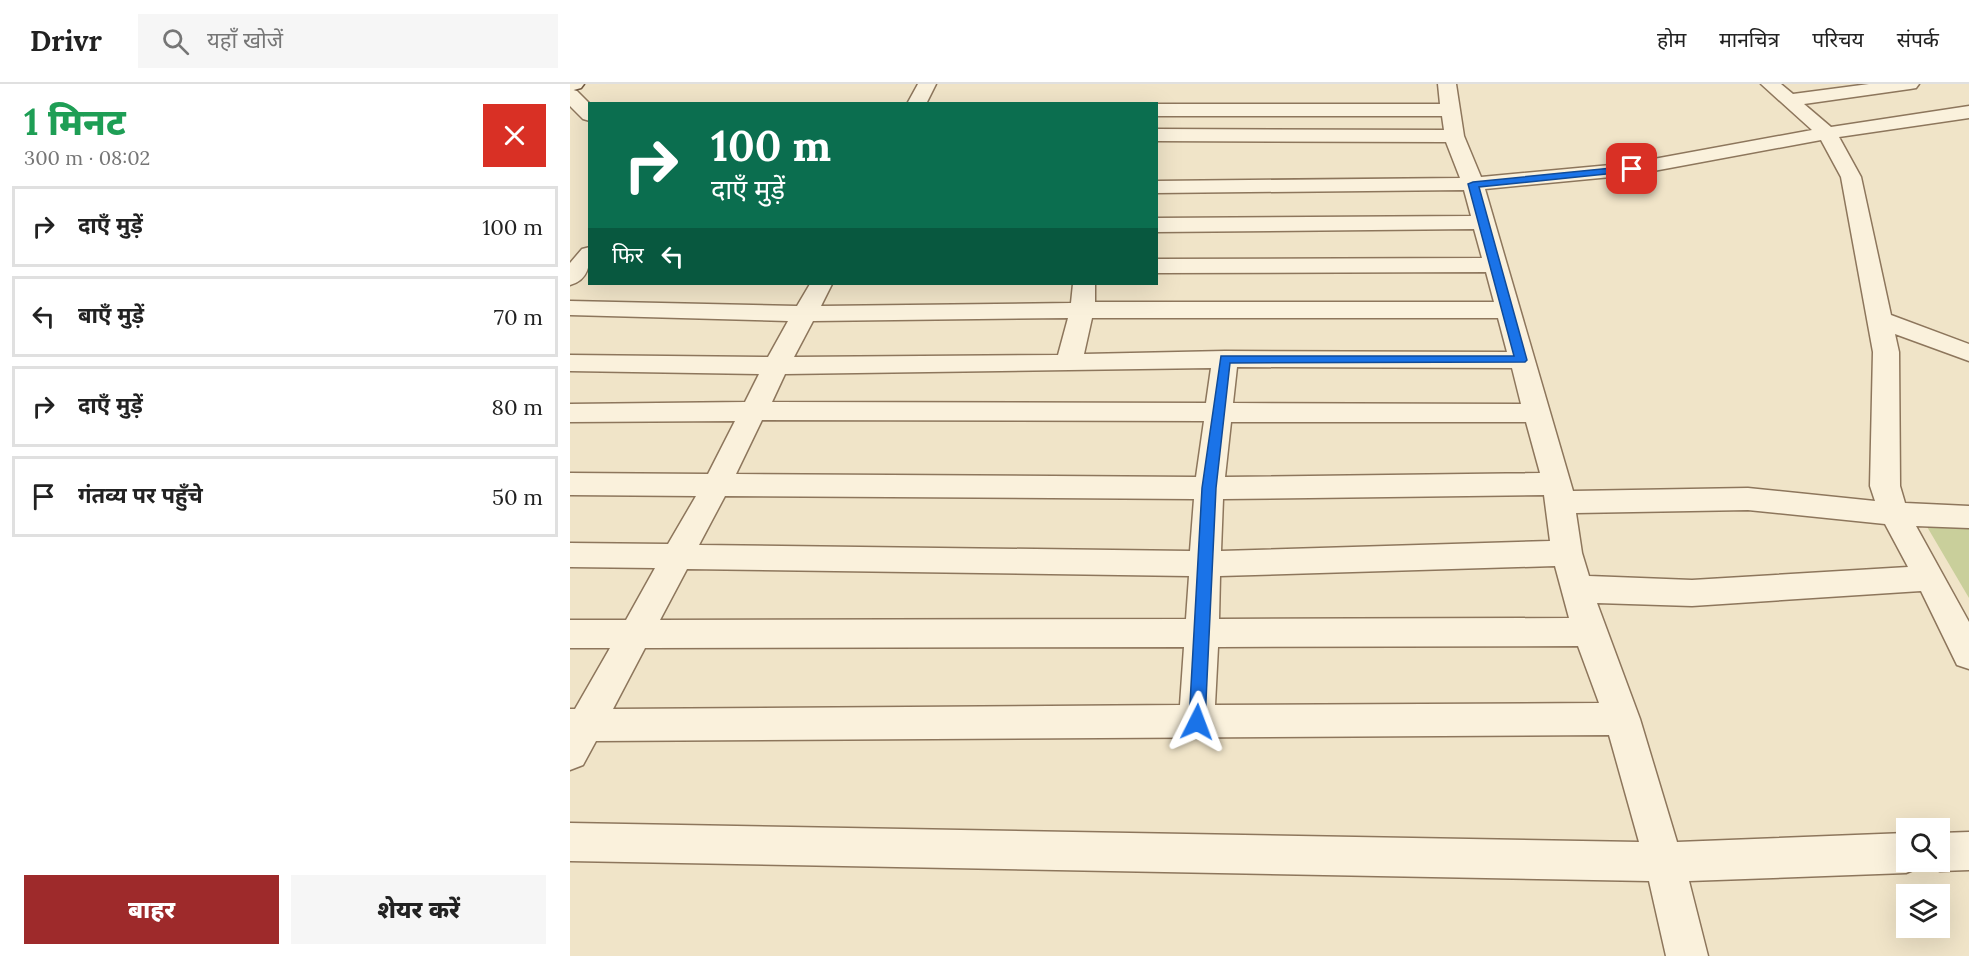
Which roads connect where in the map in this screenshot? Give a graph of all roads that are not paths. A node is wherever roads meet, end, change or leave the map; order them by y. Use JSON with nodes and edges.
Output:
{"nodes":[{"id":1,"x":927,"y":84,"type":"edge"},
{"id":2,"x":1770,"y":84,"type":"edge"},
{"id":3,"x":1910,"y":84,"type":"edge"},
{"id":4,"x":570,"y":95,"type":"edge"},
{"id":5,"x":1790,"y":100,"type":"junction"},
{"id":6,"x":917,"y":102,"type":"edge"},
{"id":7,"x":1158,"y":110,"type":"edge"},
{"id":8,"x":1451,"y":110,"type":"edge"},
{"id":9,"x":1969,"y":112,"type":"edge"},
{"id":10,"x":588,"y":113,"type":"edge"},
{"id":11,"x":1827,"y":132,"type":"junction"},
{"id":12,"x":1158,"y":135,"type":"edge"},
{"id":13,"x":1473,"y":184,"type":"junction"},
{"id":14,"x":1158,"y":187,"type":"edge"},
{"id":15,"x":1483,"y":222,"type":"junction"},
{"id":16,"x":1158,"y":225,"type":"edge"},
{"id":17,"x":1158,"y":266,"type":"edge"},
{"id":18,"x":1495,"y":266,"type":"junction"},
{"id":19,"x":820,"y":285,"type":"edge"},
{"id":20,"x":1084,"y":285,"type":"edge"},
{"id":21,"x":570,"y":308,"type":"edge"},
{"id":22,"x":1082,"y":310,"type":"junction"},
{"id":23,"x":1507,"y":310,"type":"junction"},
{"id":24,"x":805,"y":314,"type":"junction"},
{"id":25,"x":1879,"y":319,"type":"junction"},
{"id":26,"x":1969,"y":353,"type":"edge"},
{"id":27,"x":1225,"y":359,"type":"junction"},
{"id":28,"x":1521,"y":360,"type":"junction"},
{"id":29,"x":570,"y":363,"type":"edge"},
{"id":30,"x":1069,"y":363,"type":"junction"},
{"id":31,"x":776,"y":366,"type":"junction"},
{"id":32,"x":754,"y":411,"type":"junction"},
{"id":33,"x":570,"y":412,"type":"edge"},
{"id":34,"x":1536,"y":413,"type":"junction"},
{"id":35,"x":1217,"y":414,"type":"junction"},
{"id":36,"x":570,"y":484,"type":"edge"},
{"id":37,"x":717,"y":484,"type":"junction"},
{"id":38,"x":1209,"y":488,"type":"junction"},
{"id":39,"x":1558,"y":493,"type":"junction"},
{"id":40,"x":1894,"y":514,"type":"junction"},
{"id":41,"x":1969,"y":517,"type":"edge"},
{"id":42,"x":1567,"y":553,"type":"junction"},
{"id":43,"x":570,"y":555,"type":"edge"},
{"id":44,"x":677,"y":556,"type":"junction"},
{"id":45,"x":1204,"y":564,"type":"junction"},
{"id":46,"x":1930,"y":578,"type":"junction"},
{"id":47,"x":1577,"y":589,"type":"junction"},
{"id":48,"x":1590,"y":632,"type":"junction"},
{"id":49,"x":1202,"y":633,"type":"junction"},
{"id":50,"x":570,"y":634,"type":"edge"},
{"id":51,"x":635,"y":634,"type":"junction"},
{"id":52,"x":1969,"y":655,"type":"edge"},
{"id":53,"x":1622,"y":720,"type":"junction"},
{"id":54,"x":1197,"y":722,"type":"junction"},
{"id":55,"x":575,"y":734,"type":"edge"},
{"id":56,"x":570,"y":842,"type":"edge"},
{"id":57,"x":1969,"y":851,"type":"edge"},
{"id":58,"x":1950,"y":852,"type":"edge"},
{"id":59,"x":1896,"y":853,"type":"edge"},
{"id":60,"x":1664,"y":862,"type":"junction"},
{"id":61,"x":1687,"y":956,"type":"edge"}],
"edges":[{"from":1,"to":6,"type":"street"},
{"from":2,"to":5,"type":"street"},
{"from":3,"to":5,"type":"street"},
{"from":4,"to":10,"type":"street"},
{"from":5,"to":11,"type":"street"},
{"from":7,"to":8,"type":"street"},
{"from":8,"to":12,"type":"street"},
{"from":8,"to":13,"type":"street"},
{"from":9,"to":11,"type":"street"},
{"from":11,"to":13,"type":"street"},
{"from":11,"to":25,"type":"street"},
{"from":13,"to":14,"type":"street"},
{"from":13,"to":15,"type":"street"},
{"from":15,"to":16,"type":"street"},
{"from":15,"to":18,"type":"street"},
{"from":17,"to":18,"type":"street"},
{"from":18,"to":23,"type":"street"},
{"from":19,"to":24,"type":"street"},
{"from":20,"to":22,"type":"street"},
{"from":21,"to":24,"type":"street"},
{"from":22,"to":23,"type":"street"},
{"from":22,"to":24,"type":"street"},
{"from":22,"to":30,"type":"street"},
{"from":23,"to":28,"type":"street"},
{"from":24,"to":31,"type":"street"},
{"from":25,"to":26,"type":"street"},
{"from":25,"to":40,"type":"street"},
{"from":27,"to":28,"type":"street"},
{"from":27,"to":30,"type":"street"},
{"from":27,"to":35,"type":"street"},
{"from":28,"to":34,"type":"street"},
{"from":29,"to":31,"type":"street"},
{"from":30,"to":31,"type":"street"},
{"from":31,"to":32,"type":"street"},
{"from":32,"to":33,"type":"street"},
{"from":32,"to":35,"type":"street"},
{"from":32,"to":37,"type":"street"},
{"from":34,"to":35,"type":"street"},
{"from":34,"to":39,"type":"street"},
{"from":35,"to":38,"type":"street"},
{"from":36,"to":37,"type":"street"},
{"from":37,"to":38,"type":"street"},
{"from":37,"to":44,"type":"street"},
{"from":38,"to":39,"type":"street"},
{"from":38,"to":45,"type":"street"},
{"from":39,"to":40,"type":"street"},
{"from":39,"to":42,"type":"street"},
{"from":40,"to":41,"type":"street"},
{"from":40,"to":46,"type":"street"},
{"from":42,"to":45,"type":"street"},
{"from":42,"to":47,"type":"street"},
{"from":43,"to":44,"type":"street"},
{"from":44,"to":45,"type":"street"},
{"from":44,"to":51,"type":"street"},
{"from":45,"to":49,"type":"street"},
{"from":46,"to":47,"type":"street"},
{"from":46,"to":52,"type":"street"},
{"from":47,"to":48,"type":"street"},
{"from":48,"to":49,"type":"street"},
{"from":48,"to":53,"type":"street"},
{"from":49,"to":51,"type":"street"},
{"from":49,"to":54,"type":"street"},
{"from":50,"to":51,"type":"street"},
{"from":51,"to":55,"type":"street"},
{"from":53,"to":54,"type":"street"},
{"from":53,"to":60,"type":"street"},
{"from":54,"to":55,"type":"street"},
{"from":56,"to":60,"type":"street"},
{"from":57,"to":58,"type":"street"},
{"from":59,"to":60,"type":"street"},
{"from":60,"to":61,"type":"street"}]}
